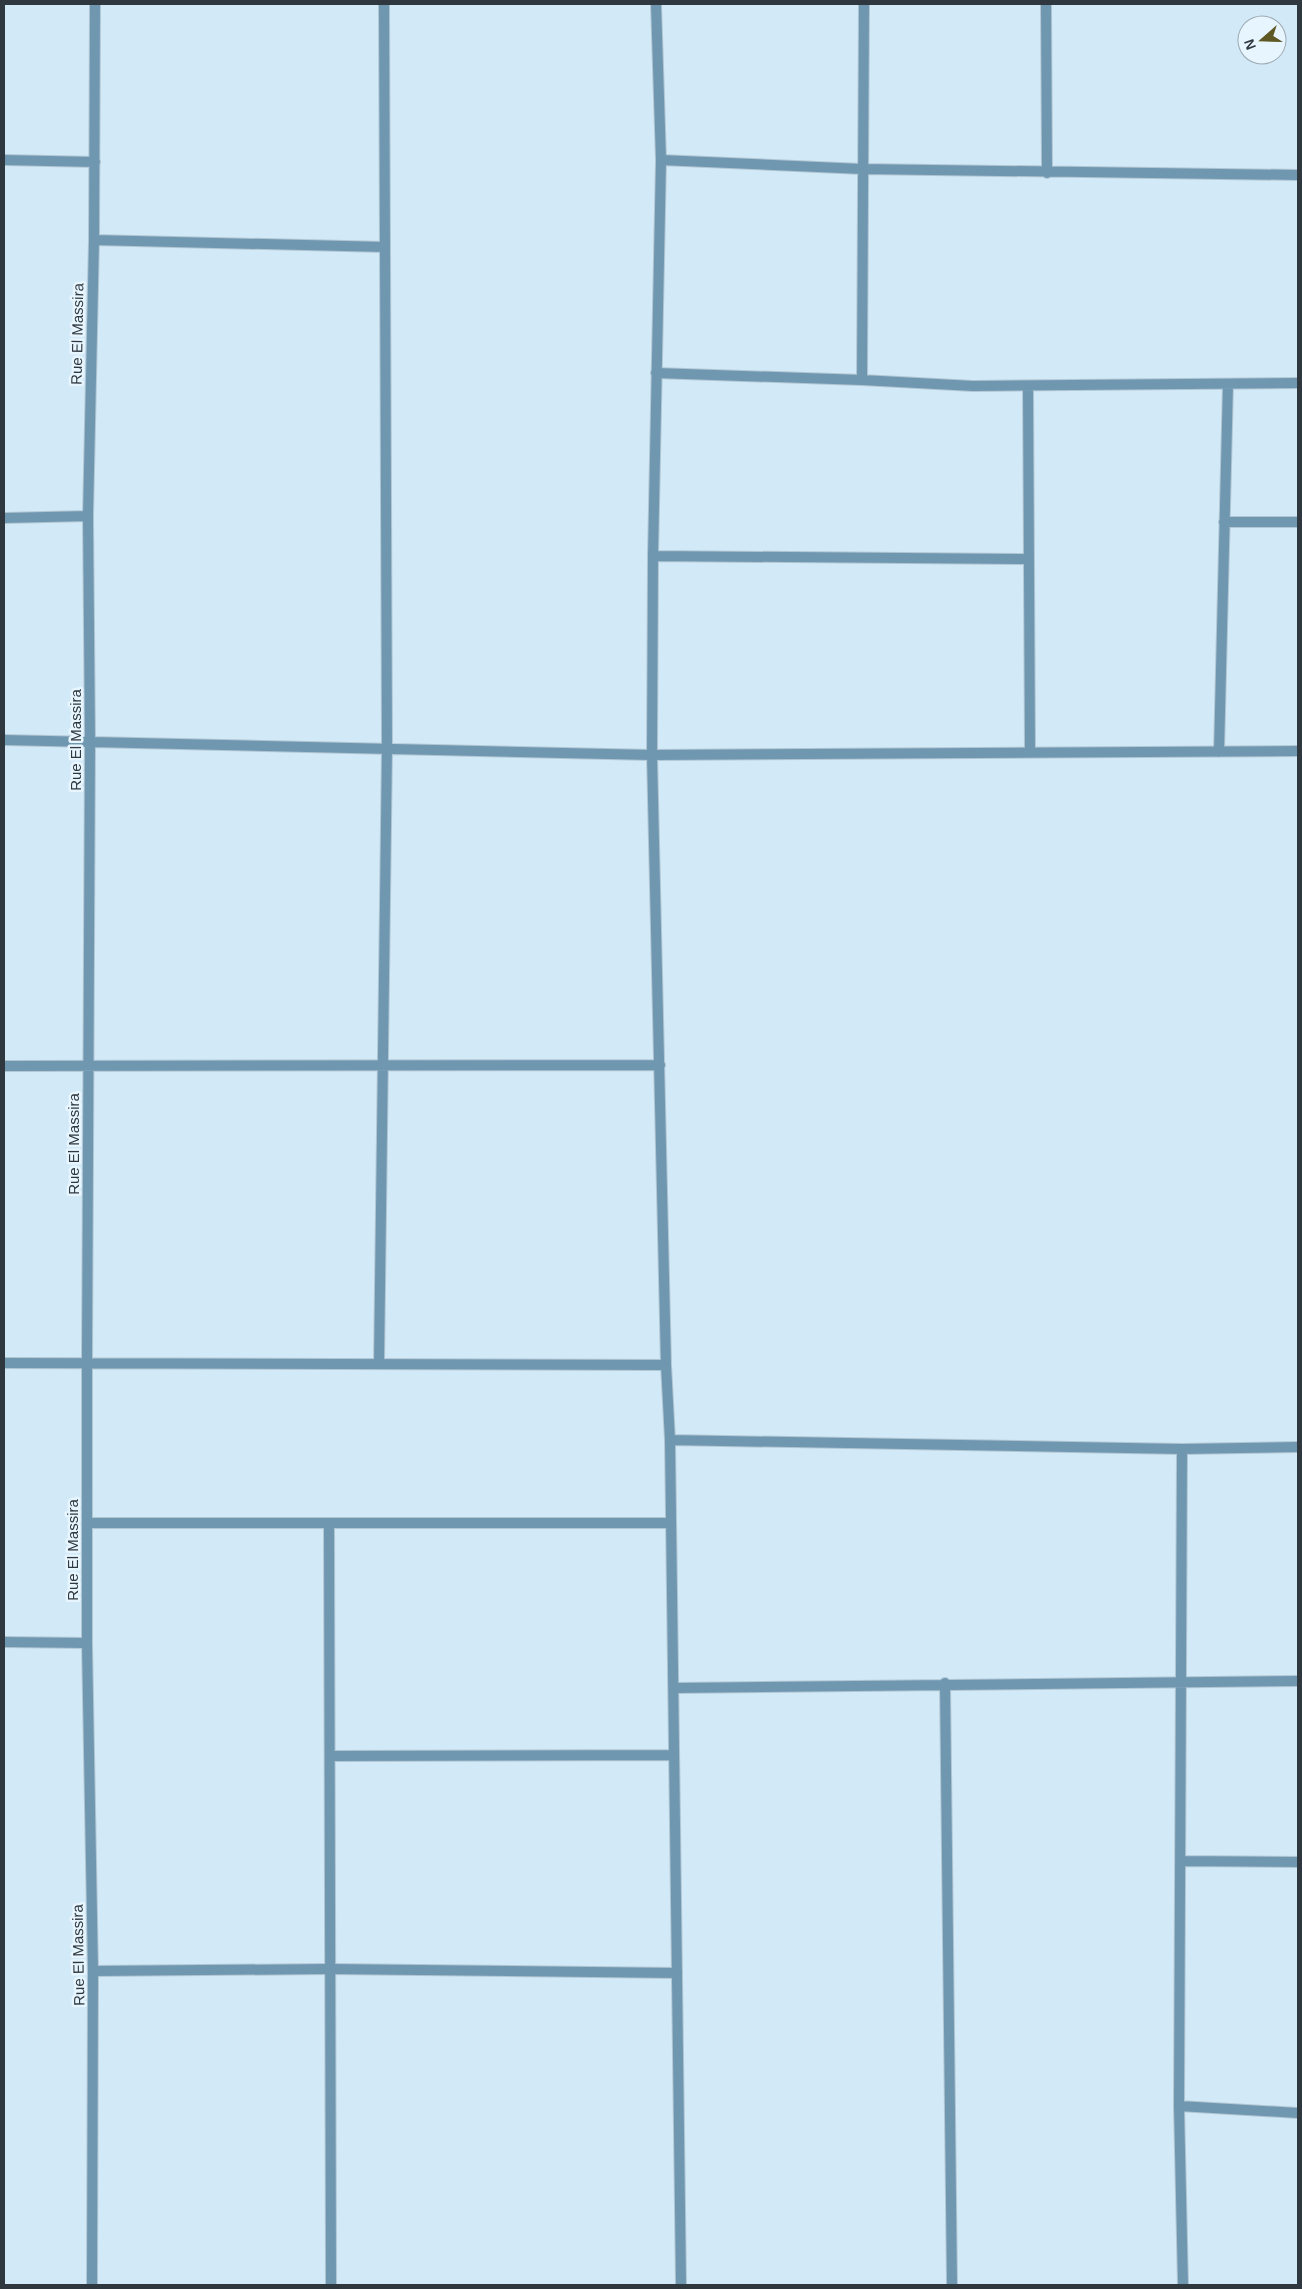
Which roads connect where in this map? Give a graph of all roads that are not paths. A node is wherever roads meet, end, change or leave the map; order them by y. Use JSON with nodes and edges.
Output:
{"nodes":[{"id":1,"x":95,"y":4,"type":"edge"},
{"id":2,"x":384,"y":4,"type":"edge"},
{"id":3,"x":656,"y":4,"type":"edge"},
{"id":4,"x":864,"y":4,"type":"edge"},
{"id":5,"x":1046,"y":4,"type":"edge"},
{"id":6,"x":4,"y":160,"type":"edge"},
{"id":7,"x":661,"y":160,"type":"junction"},
{"id":8,"x":95,"y":162,"type":"junction"},
{"id":9,"x":862,"y":169,"type":"junction"},
{"id":10,"x":1047,"y":173,"type":"junction"},
{"id":11,"x":1298,"y":175,"type":"edge"},
{"id":12,"x":94,"y":240,"type":"junction"},
{"id":13,"x":385,"y":247,"type":"junction"},
{"id":14,"x":656,"y":373,"type":"junction"},
{"id":15,"x":862,"y":380,"type":"junction"},
{"id":16,"x":1298,"y":383,"type":"edge"},
{"id":17,"x":1228,"y":384,"type":"junction"},
{"id":18,"x":1028,"y":386,"type":"junction"},
{"id":19,"x":88,"y":516,"type":"junction"},
{"id":20,"x":4,"y":518,"type":"edge"},
{"id":21,"x":1224,"y":522,"type":"junction"},
{"id":22,"x":1298,"y":522,"type":"edge"},
{"id":23,"x":653,"y":556,"type":"junction"},
{"id":24,"x":1029,"y":560,"type":"junction"},
{"id":25,"x":4,"y":740,"type":"edge"},
{"id":26,"x":90,"y":741,"type":"junction"},
{"id":27,"x":387,"y":747,"type":"junction"},
{"id":28,"x":1298,"y":751,"type":"edge"},
{"id":29,"x":1030,"y":752,"type":"junction"},
{"id":30,"x":1219,"y":752,"type":"junction"},
{"id":31,"x":652,"y":755,"type":"junction"},
{"id":32,"x":384,"y":1064,"type":"junction"},
{"id":33,"x":660,"y":1065,"type":"junction"},
{"id":34,"x":4,"y":1066,"type":"edge"},
{"id":35,"x":89,"y":1066,"type":"junction"},
{"id":36,"x":87,"y":1362,"type":"junction"},
{"id":37,"x":4,"y":1363,"type":"edge"},
{"id":38,"x":380,"y":1364,"type":"junction"},
{"id":39,"x":666,"y":1365,"type":"junction"},
{"id":40,"x":670,"y":1440,"type":"junction"},
{"id":41,"x":1298,"y":1447,"type":"edge"},
{"id":42,"x":1182,"y":1449,"type":"junction"},
{"id":43,"x":330,"y":1522,"type":"junction"},
{"id":44,"x":87,"y":1523,"type":"junction"},
{"id":45,"x":671,"y":1523,"type":"junction"},
{"id":46,"x":4,"y":1642,"type":"edge"},
{"id":47,"x":87,"y":1643,"type":"junction"},
{"id":48,"x":1182,"y":1681,"type":"junction"},
{"id":49,"x":1298,"y":1681,"type":"edge"},
{"id":50,"x":946,"y":1683,"type":"junction"},
{"id":51,"x":674,"y":1688,"type":"junction"},
{"id":52,"x":674,"y":1755,"type":"junction"},
{"id":53,"x":331,"y":1756,"type":"junction"},
{"id":54,"x":1180,"y":1861,"type":"junction"},
{"id":55,"x":1298,"y":1862,"type":"edge"},
{"id":56,"x":329,"y":1969,"type":"junction"},
{"id":57,"x":94,"y":1971,"type":"junction"},
{"id":58,"x":677,"y":1972,"type":"junction"},
{"id":59,"x":1179,"y":2106,"type":"junction"},
{"id":60,"x":1298,"y":2113,"type":"edge"},
{"id":61,"x":92,"y":2285,"type":"edge"},
{"id":62,"x":331,"y":2285,"type":"edge"},
{"id":63,"x":681,"y":2285,"type":"edge"},
{"id":64,"x":952,"y":2285,"type":"edge"},
{"id":65,"x":1183,"y":2285,"type":"edge"}],
"edges":[{"from":1,"to":8,"type":"street","name":"Rue El Massira"},
{"from":2,"to":13,"type":"street"},
{"from":3,"to":7,"type":"street"},
{"from":4,"to":9,"type":"street"},
{"from":5,"to":10,"type":"street"},
{"from":6,"to":8,"type":"street"},
{"from":7,"to":9,"type":"street"},
{"from":7,"to":14,"type":"street"},
{"from":8,"to":12,"type":"street","name":"Rue El Massira"},
{"from":9,"to":10,"type":"street"},
{"from":9,"to":15,"type":"street"},
{"from":10,"to":11,"type":"street"},
{"from":12,"to":13,"type":"street"},
{"from":12,"to":19,"type":"street","name":"Rue El Massira"},
{"from":13,"to":27,"type":"street"},
{"from":14,"to":15,"type":"street"},
{"from":14,"to":23,"type":"street"},
{"from":15,"to":18,"type":"street"},
{"from":16,"to":17,"type":"street"},
{"from":17,"to":18,"type":"street"},
{"from":17,"to":21,"type":"street"},
{"from":18,"to":24,"type":"street"},
{"from":19,"to":20,"type":"street"},
{"from":19,"to":26,"type":"street","name":"Rue El Massira"},
{"from":21,"to":22,"type":"street"},
{"from":21,"to":30,"type":"street"},
{"from":23,"to":24,"type":"street"},
{"from":23,"to":31,"type":"street"},
{"from":24,"to":29,"type":"street"},
{"from":25,"to":26,"type":"street"},
{"from":26,"to":27,"type":"street"},
{"from":26,"to":35,"type":"street","name":"Rue El Massira"},
{"from":27,"to":31,"type":"street"},
{"from":27,"to":32,"type":"street"},
{"from":28,"to":30,"type":"street"},
{"from":29,"to":30,"type":"street"},
{"from":29,"to":31,"type":"street"},
{"from":31,"to":33,"type":"street"},
{"from":32,"to":33,"type":"street"},
{"from":32,"to":35,"type":"street"},
{"from":32,"to":38,"type":"street"},
{"from":33,"to":39,"type":"street"},
{"from":34,"to":35,"type":"street"},
{"from":35,"to":36,"type":"street","name":"Rue El Massira"},
{"from":36,"to":37,"type":"street"},
{"from":36,"to":38,"type":"street"},
{"from":36,"to":44,"type":"street","name":"Rue El Massira"},
{"from":38,"to":39,"type":"street"},
{"from":39,"to":40,"type":"street"},
{"from":40,"to":42,"type":"street"},
{"from":40,"to":45,"type":"street"},
{"from":41,"to":42,"type":"street"},
{"from":42,"to":48,"type":"street"},
{"from":43,"to":44,"type":"street"},
{"from":43,"to":45,"type":"street"},
{"from":43,"to":53,"type":"street"},
{"from":44,"to":47,"type":"street","name":"Rue El Massira"},
{"from":45,"to":51,"type":"street"},
{"from":46,"to":47,"type":"street"},
{"from":47,"to":57,"type":"street","name":"Rue El Massira"},
{"from":48,"to":49,"type":"street"},
{"from":48,"to":50,"type":"street"},
{"from":48,"to":54,"type":"street"},
{"from":50,"to":51,"type":"street"},
{"from":50,"to":64,"type":"street"},
{"from":51,"to":52,"type":"street"},
{"from":52,"to":53,"type":"street"},
{"from":52,"to":58,"type":"street"},
{"from":53,"to":56,"type":"street"},
{"from":54,"to":55,"type":"street"},
{"from":54,"to":59,"type":"street"},
{"from":56,"to":57,"type":"street"},
{"from":56,"to":58,"type":"street"},
{"from":56,"to":62,"type":"street"},
{"from":57,"to":61,"type":"street","name":"Rue El Massira"},
{"from":58,"to":63,"type":"street"},
{"from":59,"to":60,"type":"street"},
{"from":59,"to":65,"type":"street"}]}
